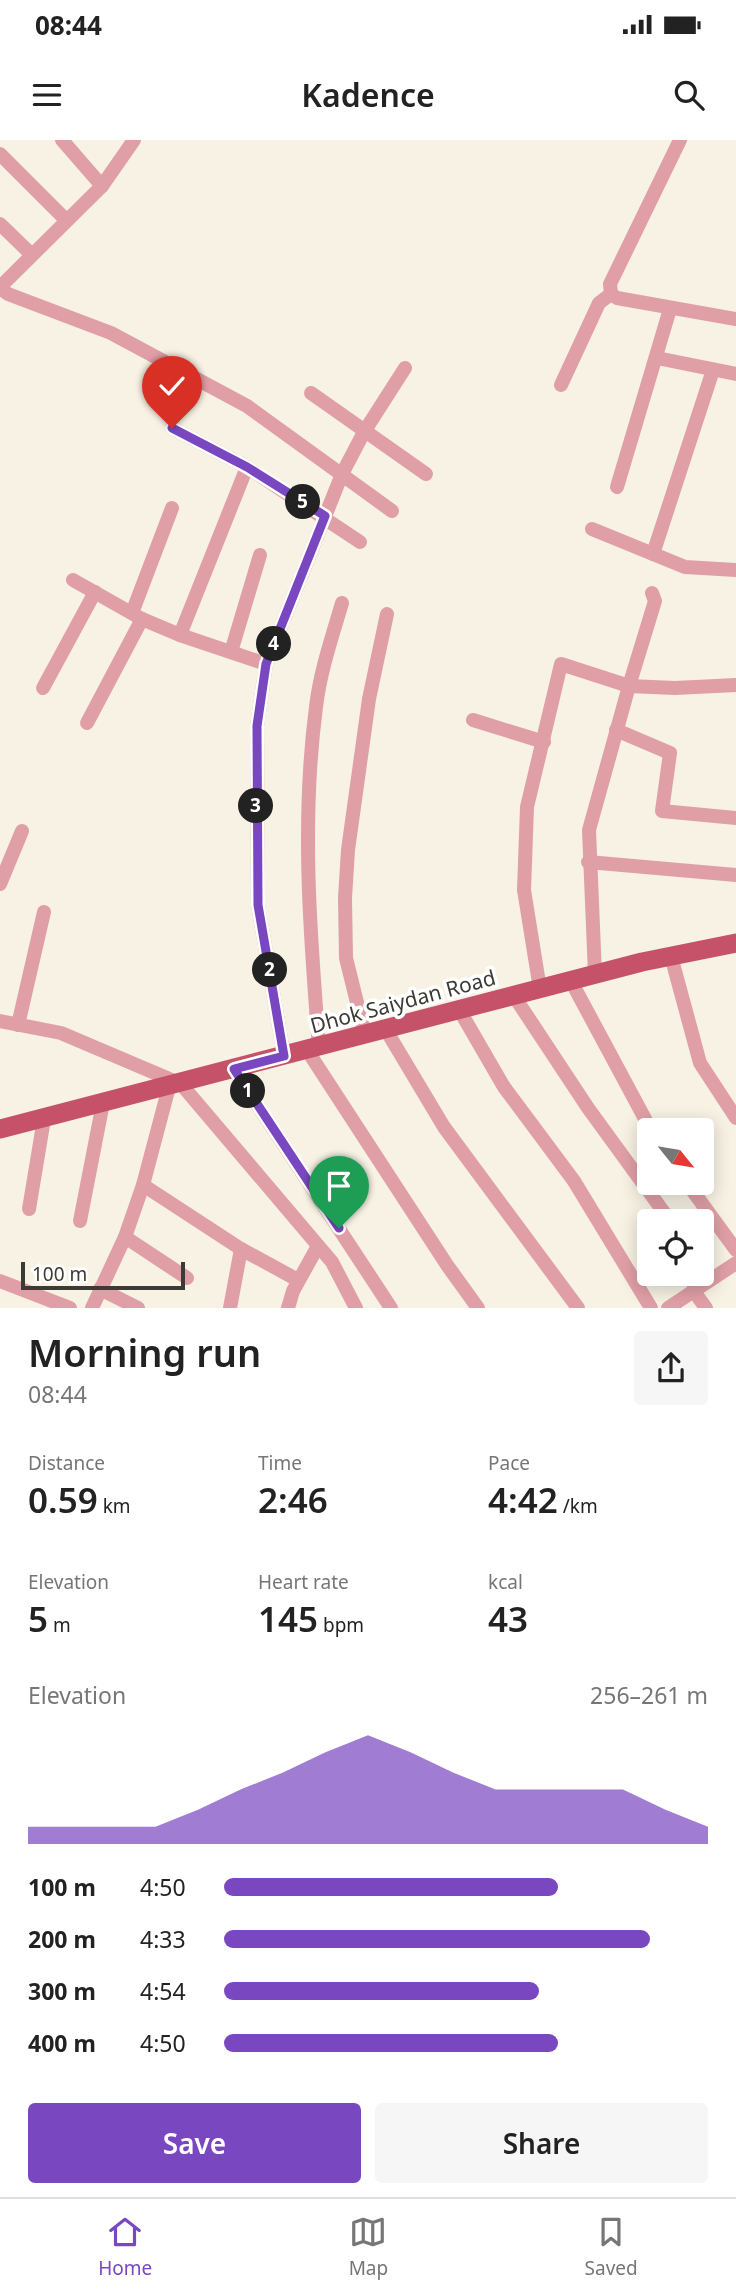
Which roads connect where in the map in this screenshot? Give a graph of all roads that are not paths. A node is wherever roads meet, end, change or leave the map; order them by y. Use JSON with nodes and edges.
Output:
{"nodes":[{"id":1,"x":134,"y":140,"type":"edge"},
{"id":2,"x":680,"y":140,"type":"edge"},
{"id":3,"x":71,"y":143,"type":"edge"},
{"id":4,"x":0,"y":154,"type":"edge"},
{"id":5,"x":102,"y":186,"type":"junction"},
{"id":6,"x":66,"y":220,"type":"junction"},
{"id":7,"x":0,"y":224,"type":"edge"},
{"id":8,"x":31,"y":254,"type":"junction"},
{"id":9,"x":0,"y":288,"type":"edge"},
{"id":10,"x":611,"y":294,"type":"junction"},
{"id":11,"x":670,"y":309,"type":"junction"},
{"id":12,"x":736,"y":319,"type":"edge"},
{"id":13,"x":657,"y":358,"type":"junction"},
{"id":14,"x":405,"y":368,"type":"dead end"},
{"id":15,"x":713,"y":370,"type":"junction"},
{"id":16,"x":736,"y":374,"type":"edge"},
{"id":17,"x":561,"y":385,"type":"dead end"},
{"id":18,"x":311,"y":393,"type":"dead end"},
{"id":19,"x":172,"y":428,"type":"dead end"},
{"id":20,"x":364,"y":432,"type":"junction"},
{"id":21,"x":247,"y":467,"type":"junction"},
{"id":22,"x":342,"y":474,"type":"junction"},
{"id":23,"x":426,"y":474,"type":"dead end"},
{"id":24,"x":617,"y":487,"type":"dead end"},
{"id":25,"x":172,"y":508,"type":"dead end"},
{"id":26,"x":392,"y":511,"type":"dead end"},
{"id":27,"x":325,"y":516,"type":"junction"},
{"id":28,"x":592,"y":529,"type":"dead end"},
{"id":29,"x":360,"y":542,"type":"dead end"},
{"id":30,"x":653,"y":554,"type":"junction"},
{"id":31,"x":260,"y":555,"type":"dead end"},
{"id":32,"x":736,"y":570,"type":"edge"},
{"id":33,"x":73,"y":580,"type":"dead end"},
{"id":34,"x":95,"y":592,"type":"junction"},
{"id":35,"x":652,"y":593,"type":"dead end"},
{"id":36,"x":342,"y":603,"type":"dead end"},
{"id":37,"x":387,"y":614,"type":"dead end"},
{"id":38,"x":137,"y":616,"type":"junction"},
{"id":39,"x":180,"y":635,"type":"junction"},
{"id":40,"x":230,"y":652,"type":"junction"},
{"id":41,"x":266,"y":664,"type":"junction"},
{"id":42,"x":736,"y":685,"type":"edge"},
{"id":43,"x":629,"y":686,"type":"junction"},
{"id":44,"x":43,"y":688,"type":"dead end"},
{"id":45,"x":472,"y":720,"type":"dead end"},
{"id":46,"x":87,"y":723,"type":"dead end"},
{"id":47,"x":616,"y":730,"type":"junction"},
{"id":48,"x":544,"y":742,"type":"junction"},
{"id":49,"x":736,"y":818,"type":"edge"},
{"id":50,"x":22,"y":831,"type":"dead end"},
{"id":51,"x":589,"y":862,"type":"junction"},
{"id":52,"x":736,"y":875,"type":"edge"},
{"id":53,"x":0,"y":884,"type":"edge"},
{"id":54,"x":44,"y":912,"type":"dead end"},
{"id":55,"x":736,"y":943,"type":"edge"},
{"id":56,"x":671,"y":956,"type":"junction"},
{"id":57,"x":596,"y":975,"type":"junction"},
{"id":58,"x":571,"y":981,"type":"junction"},
{"id":59,"x":540,"y":989,"type":"junction"},
{"id":60,"x":514,"y":996,"type":"junction"},
{"id":61,"x":460,"y":1011,"type":"junction"},
{"id":62,"x":0,"y":1021,"type":"edge"},
{"id":63,"x":19,"y":1026,"type":"junction"},
{"id":64,"x":386,"y":1030,"type":"junction"},
{"id":65,"x":365,"y":1035,"type":"junction"},
{"id":66,"x":313,"y":1049,"type":"junction"},
{"id":67,"x":284,"y":1056,"type":"junction"},
{"id":68,"x":234,"y":1069,"type":"junction"},
{"id":69,"x":175,"y":1085,"type":"junction"},
{"id":70,"x":103,"y":1103,"type":"junction"},
{"id":71,"x":645,"y":1118,"type":"edge"},
{"id":72,"x":736,"y":1118,"type":"edge"},
{"id":73,"x":44,"y":1119,"type":"junction"},
{"id":74,"x":0,"y":1129,"type":"edge"},
{"id":75,"x":143,"y":1185,"type":"junction"},
{"id":76,"x":696,"y":1195,"type":"edge"},
{"id":77,"x":29,"y":1209,"type":"dead end"},
{"id":78,"x":662,"y":1209,"type":"edge"},
{"id":79,"x":80,"y":1221,"type":"dead end"},
{"id":80,"x":125,"y":1237,"type":"junction"},
{"id":81,"x":318,"y":1246,"type":"junction"},
{"id":82,"x":241,"y":1250,"type":"junction"},
{"id":83,"x":736,"y":1250,"type":"edge"},
{"id":84,"x":736,"y":1264,"type":"edge"},
{"id":85,"x":187,"y":1278,"type":"dead end"},
{"id":86,"x":298,"y":1280,"type":"junction"},
{"id":87,"x":0,"y":1281,"type":"edge"},
{"id":88,"x":100,"y":1289,"type":"junction"},
{"id":89,"x":693,"y":1290,"type":"junction"},
{"id":90,"x":71,"y":1308,"type":"edge"},
{"id":91,"x":92,"y":1308,"type":"edge"},
{"id":92,"x":138,"y":1308,"type":"edge"},
{"id":93,"x":230,"y":1308,"type":"edge"},
{"id":94,"x":288,"y":1308,"type":"edge"},
{"id":95,"x":356,"y":1308,"type":"edge"},
{"id":96,"x":391,"y":1308,"type":"edge"},
{"id":97,"x":478,"y":1308,"type":"edge"},
{"id":98,"x":578,"y":1308,"type":"edge"},
{"id":99,"x":652,"y":1308,"type":"edge"},
{"id":100,"x":668,"y":1308,"type":"edge"},
{"id":101,"x":705,"y":1308,"type":"edge"}],
"edges":[{"from":1,"to":5,"type":"street"},
{"from":2,"to":10,"type":"street"},
{"from":3,"to":5,"type":"street"},
{"from":4,"to":6,"type":"street"},
{"from":5,"to":6,"type":"street"},
{"from":6,"to":8,"type":"street"},
{"from":7,"to":8,"type":"street"},
{"from":8,"to":9,"type":"street"},
{"from":9,"to":22,"type":"street"},
{"from":10,"to":11,"type":"street"},
{"from":10,"to":17,"type":"street"},
{"from":11,"to":12,"type":"street"},
{"from":11,"to":13,"type":"street"},
{"from":13,"to":15,"type":"street"},
{"from":13,"to":24,"type":"street"},
{"from":14,"to":20,"type":"street"},
{"from":15,"to":16,"type":"street"},
{"from":15,"to":30,"type":"street"},
{"from":18,"to":20,"type":"street"},
{"from":19,"to":21,"type":"street"},
{"from":20,"to":22,"type":"street"},
{"from":20,"to":23,"type":"street"},
{"from":21,"to":27,"type":"street"},
{"from":21,"to":39,"type":"street"},
{"from":22,"to":26,"type":"street"},
{"from":22,"to":27,"type":"street"},
{"from":25,"to":38,"type":"street"},
{"from":27,"to":29,"type":"street"},
{"from":27,"to":41,"type":"street"},
{"from":28,"to":30,"type":"street"},
{"from":30,"to":32,"type":"street"},
{"from":31,"to":40,"type":"street"},
{"from":33,"to":34,"type":"street"},
{"from":34,"to":38,"type":"street"},
{"from":34,"to":44,"type":"street"},
{"from":35,"to":43,"type":"street"},
{"from":36,"to":66,"type":"street"},
{"from":37,"to":65,"type":"street"},
{"from":38,"to":39,"type":"street"},
{"from":38,"to":46,"type":"street"},
{"from":39,"to":40,"type":"street"},
{"from":40,"to":41,"type":"street"},
{"from":41,"to":67,"type":"street"},
{"from":42,"to":43,"type":"street"},
{"from":43,"to":47,"type":"street"},
{"from":43,"to":48,"type":"street"},
{"from":45,"to":48,"type":"street"},
{"from":47,"to":49,"type":"street"},
{"from":47,"to":51,"type":"street"},
{"from":48,"to":59,"type":"street"},
{"from":50,"to":53,"type":"street"},
{"from":51,"to":52,"type":"street"},
{"from":51,"to":57,"type":"street"},
{"from":54,"to":63,"type":"street"},
{"from":55,"to":56,"type":"main road","name":"Dhok Saiydan Road"},
{"from":56,"to":57,"type":"main road","name":"Dhok Saiydan Road"},
{"from":56,"to":72,"type":"street"},
{"from":57,"to":58,"type":"main road","name":"Dhok Saiydan Road"},
{"from":58,"to":59,"type":"main road","name":"Dhok Saiydan Road"},
{"from":58,"to":71,"type":"street"},
{"from":59,"to":60,"type":"main road","name":"Dhok Saiydan Road"},
{"from":60,"to":61,"type":"main road","name":"Dhok Saiydan Road"},
{"from":60,"to":78,"type":"street"},
{"from":61,"to":64,"type":"main road","name":"Dhok Saiydan Road"},
{"from":61,"to":99,"type":"street"},
{"from":62,"to":63,"type":"street"},
{"from":63,"to":69,"type":"street"},
{"from":64,"to":65,"type":"main road","name":"Dhok Saiydan Road"},
{"from":64,"to":98,"type":"street"},
{"from":65,"to":66,"type":"main road","name":"Dhok Saiydan Road"},
{"from":66,"to":67,"type":"main road","name":"Dhok Saiydan Road"},
{"from":66,"to":97,"type":"street"},
{"from":67,"to":68,"type":"main road","name":"Dhok Saiydan Road"},
{"from":68,"to":69,"type":"main road","name":"Dhok Saiydan Road"},
{"from":68,"to":96,"type":"street"},
{"from":69,"to":70,"type":"main road","name":"Dhok Saiydan Road"},
{"from":69,"to":75,"type":"street"},
{"from":69,"to":81,"type":"street"},
{"from":70,"to":73,"type":"main road","name":"Dhok Saiydan Road"},
{"from":70,"to":79,"type":"street"},
{"from":73,"to":74,"type":"main road","name":"Dhok Saiydan Road"},
{"from":73,"to":77,"type":"street"},
{"from":75,"to":80,"type":"street"},
{"from":75,"to":82,"type":"street"},
{"from":76,"to":83,"type":"street"},
{"from":80,"to":85,"type":"street"},
{"from":80,"to":88,"type":"street"},
{"from":81,"to":86,"type":"street"},
{"from":81,"to":95,"type":"street"},
{"from":82,"to":86,"type":"street"},
{"from":82,"to":93,"type":"street"},
{"from":84,"to":89,"type":"street"},
{"from":86,"to":94,"type":"street"},
{"from":87,"to":90,"type":"street"},
{"from":88,"to":91,"type":"street"},
{"from":88,"to":92,"type":"street"},
{"from":89,"to":100,"type":"street"},
{"from":89,"to":101,"type":"street"}]}
